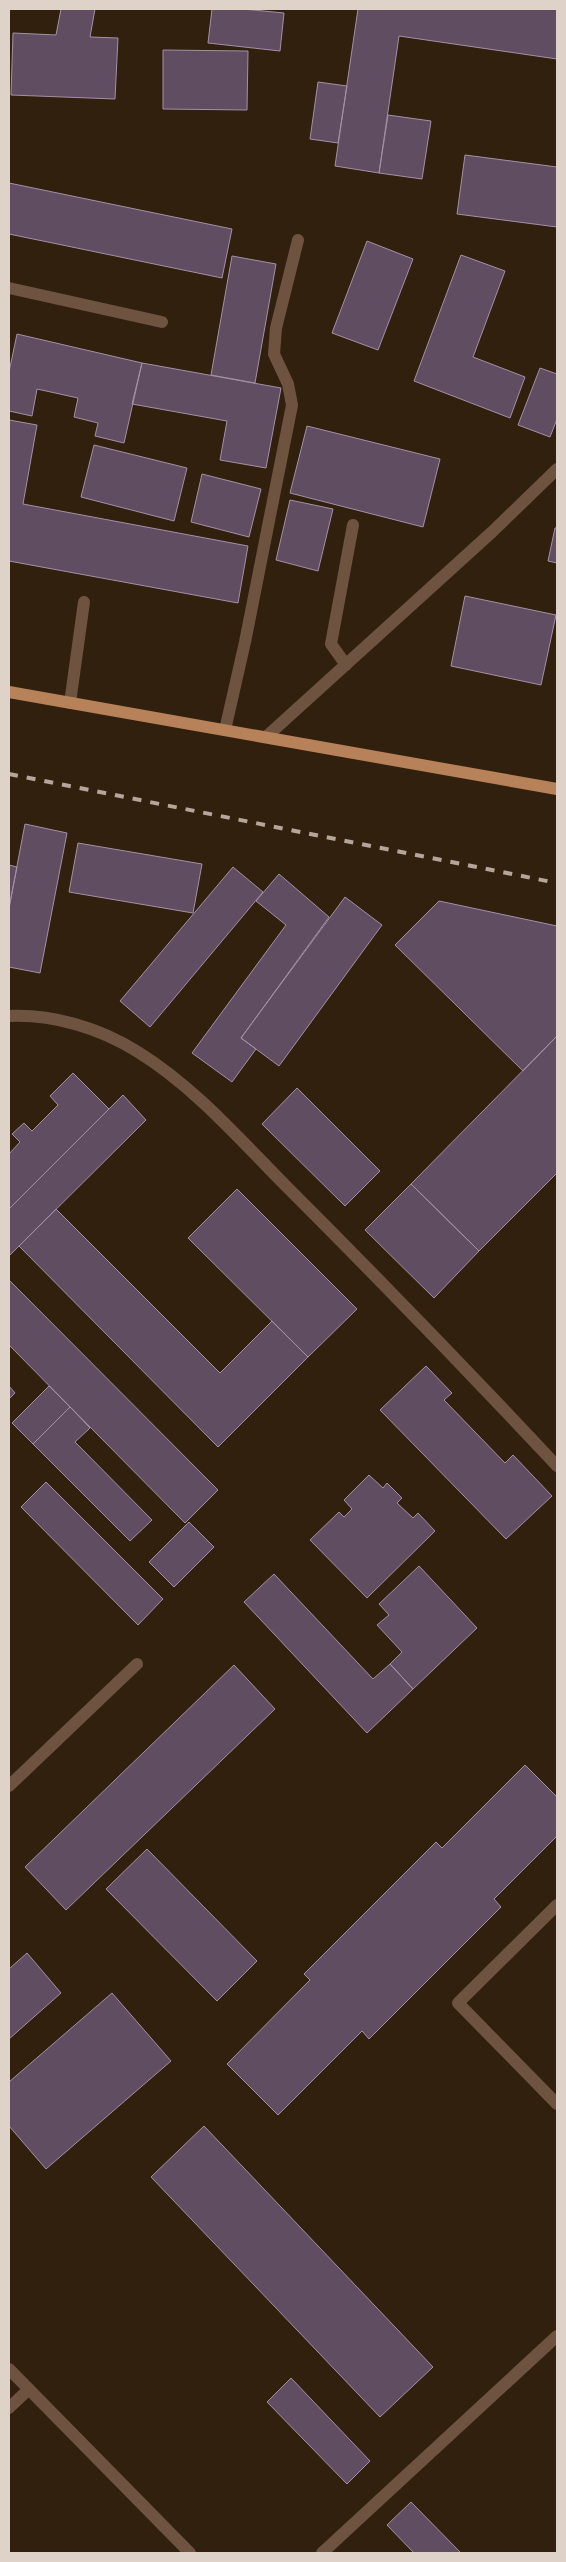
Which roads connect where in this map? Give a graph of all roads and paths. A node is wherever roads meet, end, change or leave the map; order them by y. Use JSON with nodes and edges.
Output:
{"nodes":[{"id":1,"x":298,"y":240,"type":"dead end"},
{"id":2,"x":9,"y":288,"type":"edge"},
{"id":3,"x":162,"y":322,"type":"dead end"},
{"id":4,"x":557,"y":469,"type":"edge"},
{"id":5,"x":353,"y":525,"type":"dead end"},
{"id":6,"x":84,"y":602,"type":"dead end"},
{"id":7,"x":346,"y":665,"type":"junction"},
{"id":8,"x":9,"y":692,"type":"edge"},
{"id":9,"x":70,"y":703,"type":"junction"},
{"id":10,"x":225,"y":730,"type":"junction"},
{"id":11,"x":266,"y":738,"type":"junction"},
{"id":12,"x":557,"y":788,"type":"edge"},
{"id":13,"x":9,"y":1016,"type":"edge"},
{"id":14,"x":557,"y":1466,"type":"edge"},
{"id":15,"x":137,"y":1664,"type":"dead end"},
{"id":16,"x":9,"y":1786,"type":"edge"},
{"id":17,"x":557,"y":1905,"type":"edge"},
{"id":18,"x":557,"y":2104,"type":"edge"},
{"id":19,"x":557,"y":2336,"type":"edge"},
{"id":20,"x":9,"y":2369,"type":"edge"},
{"id":21,"x":29,"y":2389,"type":"junction"},
{"id":22,"x":9,"y":2408,"type":"edge"},
{"id":23,"x":190,"y":2553,"type":"edge"},
{"id":24,"x":322,"y":2553,"type":"edge"}],
"edges":[{"from":1,"to":10,"type":"street"},
{"from":2,"to":3,"type":"street"},
{"from":4,"to":7,"type":"street"},
{"from":5,"to":7,"type":"street"},
{"from":6,"to":9,"type":"street"},
{"from":7,"to":11,"type":"street"},
{"from":8,"to":9,"type":"main road"},
{"from":9,"to":10,"type":"main road"},
{"from":10,"to":11,"type":"main road"},
{"from":11,"to":12,"type":"main road"},
{"from":13,"to":14,"type":"street"},
{"from":15,"to":16,"type":"street"},
{"from":17,"to":18,"type":"street"},
{"from":19,"to":24,"type":"street"},
{"from":20,"to":21,"type":"street"},
{"from":21,"to":22,"type":"street"},
{"from":21,"to":23,"type":"street"}]}
